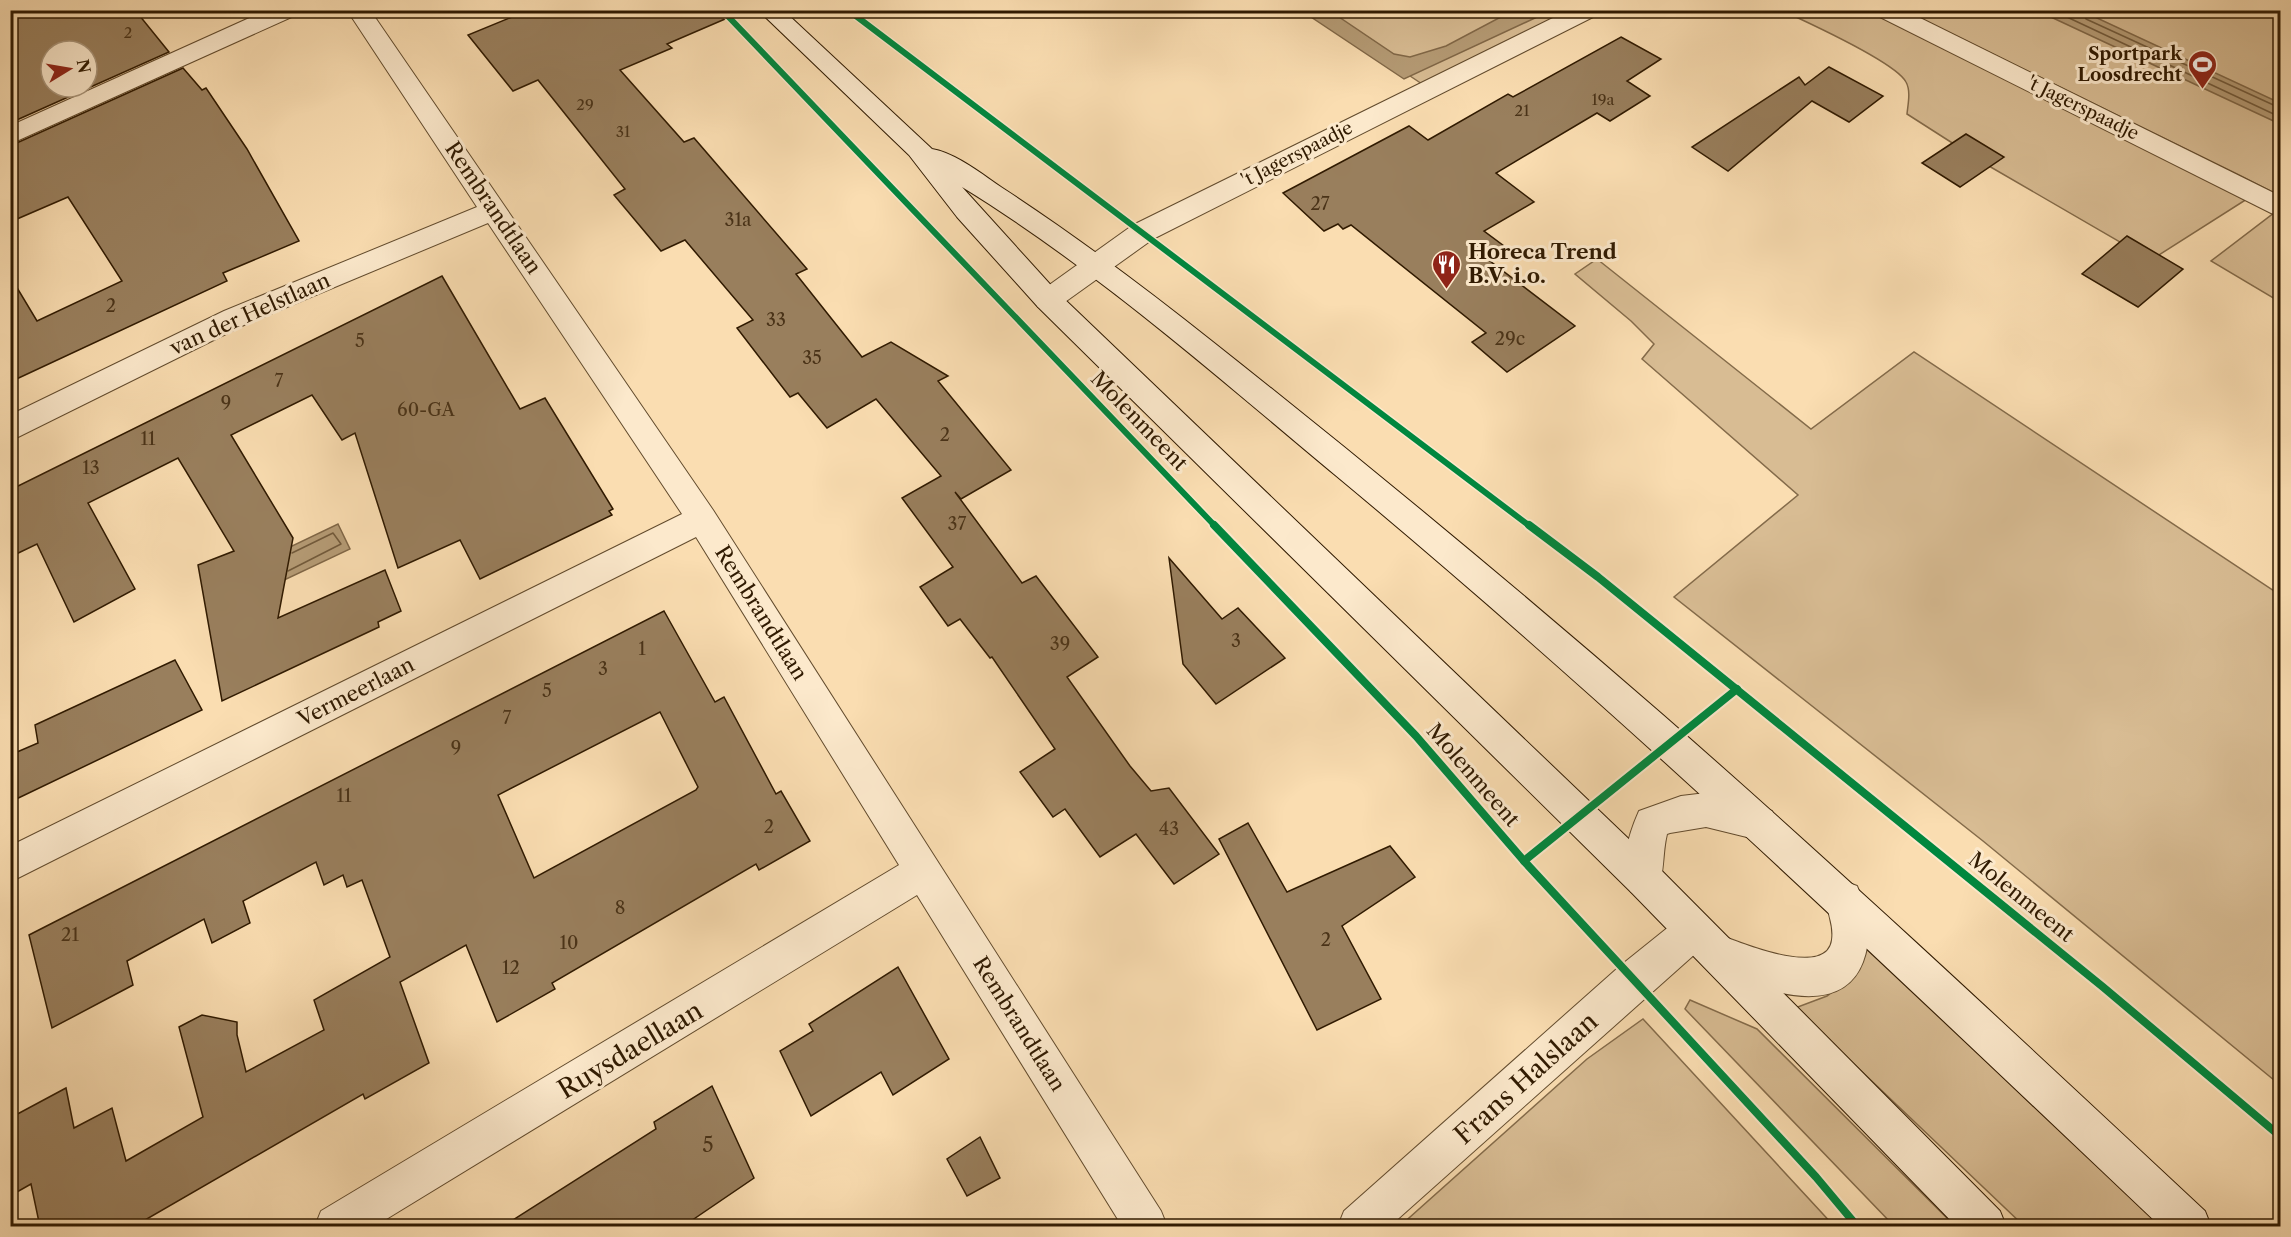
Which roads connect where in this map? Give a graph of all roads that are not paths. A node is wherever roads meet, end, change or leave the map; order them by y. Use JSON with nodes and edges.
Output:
{"nodes":[{"id":1,"x":288,"y":10,"type":"edge"},
{"id":2,"x":358,"y":10,"type":"edge"},
{"id":3,"x":769,"y":10,"type":"edge"},
{"id":4,"x":1589,"y":10,"type":"edge"},
{"id":5,"x":1884,"y":10,"type":"edge"},
{"id":6,"x":10,"y":136,"type":"edge"},
{"id":7,"x":918,"y":149,"type":"junction"},
{"id":8,"x":2280,"y":207,"type":"edge"},
{"id":9,"x":494,"y":210,"type":"junction"},
{"id":10,"x":1096,"y":266,"type":"junction"},
{"id":11,"x":1048,"y":300,"type":"junction"},
{"id":12,"x":10,"y":429,"type":"edge"},
{"id":13,"x":702,"y":519,"type":"junction"},
{"id":14,"x":1759,"y":823,"type":"junction"},
{"id":15,"x":10,"y":865,"type":"edge"},
{"id":16,"x":923,"y":871,"type":"junction"},
{"id":17,"x":1644,"y":879,"type":"junction"},
{"id":18,"x":1844,"y":899,"type":"junction"},
{"id":19,"x":1706,"y":942,"type":"junction"},
{"id":20,"x":336,"y":1227,"type":"edge"},
{"id":21,"x":1146,"y":1227,"type":"edge"},
{"id":22,"x":1359,"y":1227,"type":"edge"},
{"id":23,"x":1985,"y":1227,"type":"edge"},
{"id":24,"x":2190,"y":1227,"type":"edge"}],
"edges":[{"from":1,"to":6,"type":"street"},
{"from":2,"to":9,"type":"street","name":"Rembrandtlaan"},
{"from":3,"to":7,"type":"street","name":"Molenmeent"},
{"from":4,"to":10,"type":"street","name":"'t Jagerspaadje"},
{"from":5,"to":8,"type":"street","name":"'t Jagerspaadje"},
{"from":7,"to":10,"type":"street","name":"Molenmeent"},
{"from":7,"to":11,"type":"street","name":"Molenmeent"},
{"from":9,"to":12,"type":"street","name":"van der Helstlaan"},
{"from":9,"to":13,"type":"street","name":"Rembrandtlaan"},
{"from":10,"to":11,"type":"street","name":"'t Jagerspaadje"},
{"from":10,"to":14,"type":"street","name":"Molenmeent"},
{"from":11,"to":17,"type":"street","name":"Molenmeent"},
{"from":13,"to":15,"type":"street","name":"Vermeerlaan"},
{"from":13,"to":16,"type":"street","name":"Rembrandtlaan"},
{"from":14,"to":17,"type":"street","name":"Molenmeent"},
{"from":14,"to":18,"type":"street","name":"Molenmeent"},
{"from":16,"to":20,"type":"street","name":"Ruysdaellaan"},
{"from":16,"to":21,"type":"street","name":"Rembrandtlaan"},
{"from":17,"to":19,"type":"street","name":"Molenmeent"},
{"from":18,"to":19,"type":"street","name":"Molenmeent"},
{"from":18,"to":24,"type":"street","name":"Molenmeent"},
{"from":19,"to":22,"type":"street","name":"Frans Halslaan"},
{"from":19,"to":23,"type":"street","name":"Molenmeent"}]}
